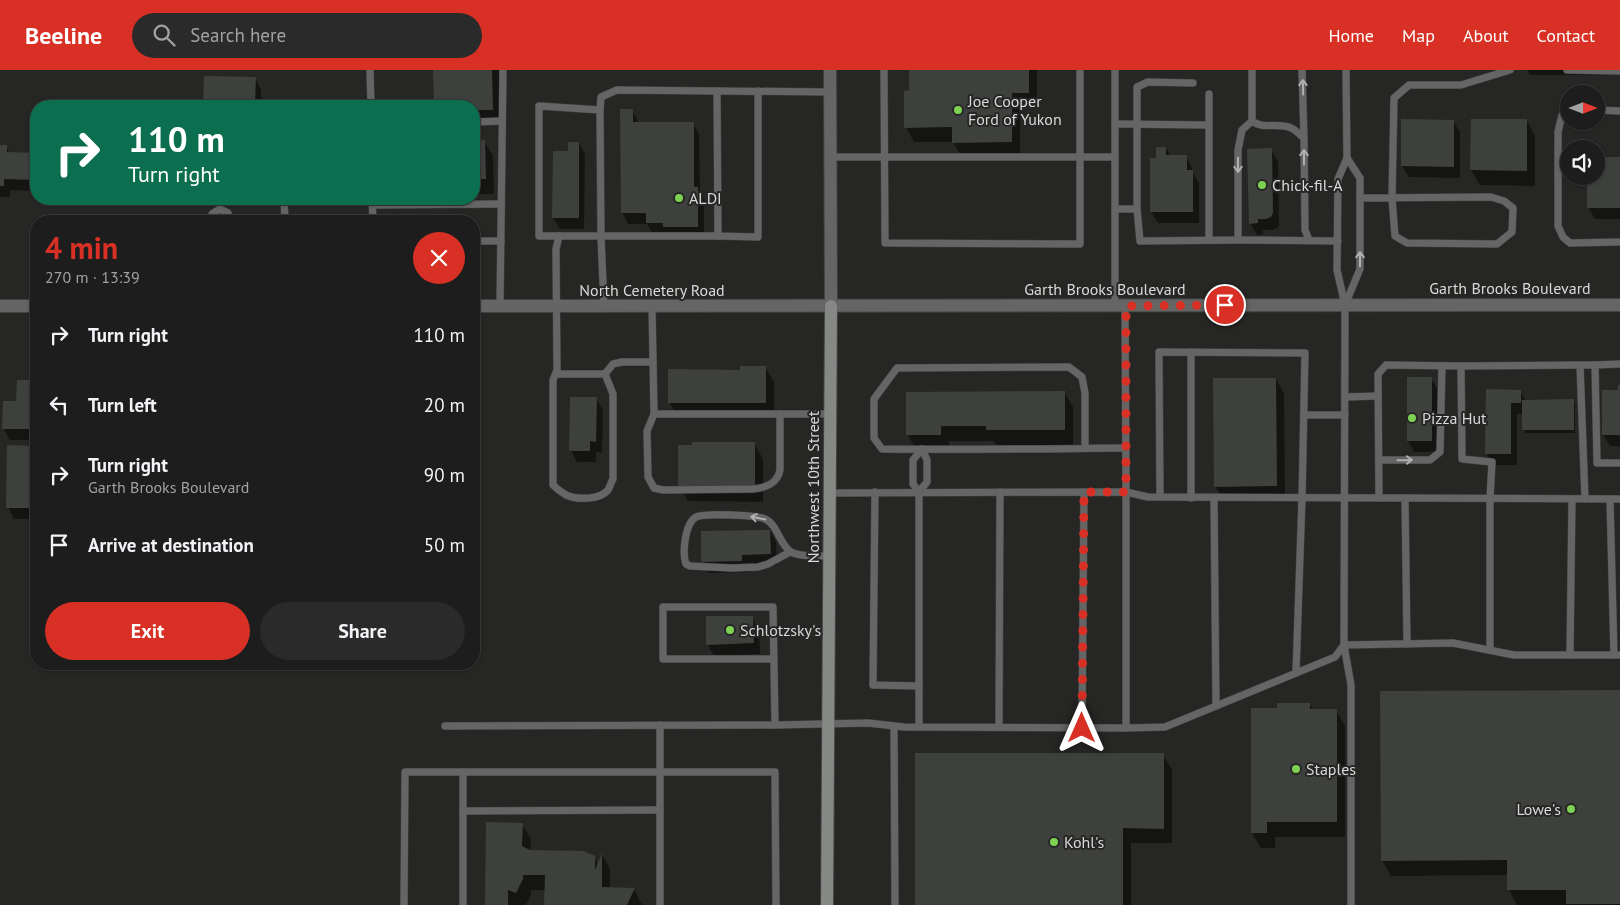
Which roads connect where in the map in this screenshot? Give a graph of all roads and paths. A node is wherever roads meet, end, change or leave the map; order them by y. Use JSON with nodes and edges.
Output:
{"nodes":[{"id":1,"x":370,"y":70,"type":"edge"},
{"id":2,"x":503,"y":70,"type":"edge"},
{"id":3,"x":830,"y":70,"type":"edge"},
{"id":4,"x":884,"y":70,"type":"edge"},
{"id":5,"x":1080,"y":70,"type":"edge"},
{"id":6,"x":1115,"y":70,"type":"edge"},
{"id":7,"x":1252,"y":70,"type":"edge"},
{"id":8,"x":1302,"y":70,"type":"edge"},
{"id":9,"x":1346,"y":70,"type":"edge"},
{"id":10,"x":1510,"y":70,"type":"edge"},
{"id":11,"x":1567,"y":70,"type":"edge"},
{"id":12,"x":1620,"y":71,"type":"edge"},
{"id":13,"x":1193,"y":83,"type":"dead end"},
{"id":14,"x":717,"y":91,"type":"junction"},
{"id":15,"x":758,"y":92,"type":"junction"},
{"id":16,"x":830,"y":92,"type":"junction"},
{"id":17,"x":1209,"y":94,"type":"dead end"},
{"id":18,"x":371,"y":100,"type":"edge"},
{"id":19,"x":600,"y":110,"type":"junction"},
{"id":20,"x":1605,"y":110,"type":"edge"},
{"id":21,"x":1620,"y":111,"type":"edge"},
{"id":22,"x":502,"y":121,"type":"junction"},
{"id":23,"x":1252,"y":121,"type":"junction"},
{"id":24,"x":480,"y":122,"type":"edge"},
{"id":25,"x":1115,"y":124,"type":"junction"},
{"id":26,"x":1137,"y":124,"type":"junction"},
{"id":27,"x":1560,"y":124,"type":"edge"},
{"id":28,"x":1208,"y":125,"type":"junction"},
{"id":29,"x":1304,"y":138,"type":"junction"},
{"id":30,"x":830,"y":157,"type":"junction"},
{"id":31,"x":886,"y":157,"type":"junction"},
{"id":32,"x":1080,"y":157,"type":"junction"},
{"id":33,"x":1115,"y":157,"type":"junction"},
{"id":34,"x":1347,"y":158,"type":"junction"},
{"id":35,"x":1360,"y":198,"type":"junction"},
{"id":36,"x":1392,"y":198,"type":"junction"},
{"id":37,"x":480,"y":204,"type":"edge"},
{"id":38,"x":501,"y":204,"type":"junction"},
{"id":39,"x":1115,"y":209,"type":"junction"},
{"id":40,"x":1137,"y":209,"type":"junction"},
{"id":41,"x":212,"y":215,"type":"edge"},
{"id":42,"x":229,"y":215,"type":"edge"},
{"id":43,"x":559,"y":236,"type":"junction"},
{"id":44,"x":718,"y":236,"type":"junction"},
{"id":45,"x":601,"y":237,"type":"junction"},
{"id":46,"x":1209,"y":240,"type":"junction"},
{"id":47,"x":1238,"y":240,"type":"junction"},
{"id":48,"x":1309,"y":240,"type":"junction"},
{"id":49,"x":480,"y":241,"type":"edge"},
{"id":50,"x":501,"y":241,"type":"junction"},
{"id":51,"x":1338,"y":241,"type":"junction"},
{"id":52,"x":1620,"y":242,"type":"edge"},
{"id":53,"x":1620,"y":304,"type":"edge"},
{"id":54,"x":1345,"y":305,"type":"junction"},
{"id":55,"x":0,"y":306,"type":"edge"},
{"id":56,"x":30,"y":306,"type":"edge"},
{"id":57,"x":480,"y":306,"type":"edge"},
{"id":58,"x":500,"y":306,"type":"junction"},
{"id":59,"x":556,"y":306,"type":"junction"},
{"id":60,"x":604,"y":306,"type":"junction"},
{"id":61,"x":652,"y":306,"type":"junction"},
{"id":62,"x":831,"y":306,"type":"junction"},
{"id":63,"x":1120,"y":306,"type":"junction"},
{"id":64,"x":1191,"y":352,"type":"junction"},
{"id":65,"x":653,"y":362,"type":"junction"},
{"id":66,"x":1620,"y":364,"type":"edge"},
{"id":67,"x":1442,"y":366,"type":"junction"},
{"id":68,"x":1461,"y":366,"type":"junction"},
{"id":69,"x":1580,"y":366,"type":"junction"},
{"id":70,"x":1595,"y":366,"type":"junction"},
{"id":71,"x":556,"y":374,"type":"junction"},
{"id":72,"x":605,"y":374,"type":"junction"},
{"id":73,"x":1378,"y":396,"type":"junction"},
{"id":74,"x":1345,"y":397,"type":"junction"},
{"id":75,"x":654,"y":414,"type":"junction"},
{"id":76,"x":780,"y":414,"type":"junction"},
{"id":77,"x":830,"y":414,"type":"junction"},
{"id":78,"x":1304,"y":414,"type":"junction"},
{"id":79,"x":1345,"y":415,"type":"junction"},
{"id":80,"x":1086,"y":448,"type":"junction"},
{"id":81,"x":1126,"y":448,"type":"junction"},
{"id":82,"x":922,"y":449,"type":"junction"},
{"id":83,"x":1379,"y":460,"type":"junction"},
{"id":84,"x":1620,"y":462,"type":"edge"},
{"id":85,"x":875,"y":492,"type":"junction"},
{"id":86,"x":919,"y":492,"type":"junction"},
{"id":87,"x":1000,"y":492,"type":"junction"},
{"id":88,"x":1084,"y":492,"type":"junction"},
{"id":89,"x":1126,"y":492,"type":"junction"},
{"id":90,"x":830,"y":493,"type":"junction"},
{"id":91,"x":1160,"y":497,"type":"junction"},
{"id":92,"x":1191,"y":498,"type":"junction"},
{"id":93,"x":1214,"y":498,"type":"junction"},
{"id":94,"x":1302,"y":498,"type":"junction"},
{"id":95,"x":1344,"y":498,"type":"junction"},
{"id":96,"x":1379,"y":498,"type":"junction"},
{"id":97,"x":1405,"y":498,"type":"junction"},
{"id":98,"x":1490,"y":498,"type":"junction"},
{"id":99,"x":1572,"y":499,"type":"junction"},
{"id":100,"x":1585,"y":499,"type":"junction"},
{"id":101,"x":1610,"y":499,"type":"junction"},
{"id":102,"x":1620,"y":499,"type":"edge"},
{"id":103,"x":790,"y":552,"type":"junction"},
{"id":104,"x":829,"y":556,"type":"junction"},
{"id":105,"x":1407,"y":644,"type":"junction"},
{"id":106,"x":1344,"y":645,"type":"junction"},
{"id":107,"x":1490,"y":650,"type":"junction"},
{"id":108,"x":1570,"y":655,"type":"junction"},
{"id":109,"x":1617,"y":655,"type":"edge"},
{"id":110,"x":774,"y":658,"type":"junction"},
{"id":111,"x":1296,"y":673,"type":"junction"},
{"id":112,"x":919,"y":686,"type":"junction"},
{"id":113,"x":1216,"y":706,"type":"junction"},
{"id":114,"x":828,"y":724,"type":"junction"},
{"id":115,"x":775,"y":725,"type":"junction"},
{"id":116,"x":445,"y":726,"type":"dead end"},
{"id":117,"x":660,"y":726,"type":"junction"},
{"id":118,"x":894,"y":726,"type":"junction"},
{"id":119,"x":919,"y":727,"type":"junction"},
{"id":120,"x":999,"y":727,"type":"junction"},
{"id":121,"x":1082,"y":728,"type":"junction"},
{"id":122,"x":1126,"y":728,"type":"junction"},
{"id":123,"x":462,"y":772,"type":"junction"},
{"id":124,"x":660,"y":772,"type":"junction"},
{"id":125,"x":660,"y":810,"type":"junction"},
{"id":126,"x":463,"y":811,"type":"junction"},
{"id":127,"x":404,"y":905,"type":"edge"},
{"id":128,"x":463,"y":905,"type":"edge"},
{"id":129,"x":660,"y":905,"type":"edge"},
{"id":130,"x":776,"y":905,"type":"edge"},
{"id":131,"x":827,"y":905,"type":"edge"},
{"id":132,"x":895,"y":905,"type":"edge"},
{"id":133,"x":1351,"y":905,"type":"edge"}],
"edges":[{"from":1,"to":18,"type":"lane"},
{"from":2,"to":22,"type":"lane"},
{"from":3,"to":16,"type":"street","name":"Northwest 10th Street"},
{"from":4,"to":31,"type":"lane"},
{"from":5,"to":32,"type":"lane"},
{"from":6,"to":25,"type":"lane"},
{"from":7,"to":23,"type":"lane"},
{"from":29,"to":8,"type":"lane","one_way":true},
{"from":9,"to":34,"type":"lane"},
{"from":10,"to":36,"type":"lane"},
{"from":11,"to":12,"type":"lane"},
{"from":13,"to":26,"type":"lane"},
{"from":14,"to":15,"type":"lane"},
{"from":14,"to":19,"type":"lane"},
{"from":14,"to":44,"type":"lane"},
{"from":15,"to":16,"type":"lane"},
{"from":15,"to":44,"type":"lane"},
{"from":16,"to":30,"type":"street","name":"Northwest 10th Street"},
{"from":17,"to":28,"type":"lane"},
{"from":19,"to":43,"type":"lane"},
{"from":19,"to":45,"type":"lane"},
{"from":20,"to":21,"type":"lane"},
{"from":22,"to":24,"type":"lane"},
{"from":22,"to":38,"type":"lane"},
{"from":23,"to":29,"type":"lane"},
{"from":23,"to":47,"type":"lane","one_way":true},
{"from":25,"to":26,"type":"lane"},
{"from":25,"to":33,"type":"lane"},
{"from":26,"to":28,"type":"lane"},
{"from":26,"to":40,"type":"lane"},
{"from":27,"to":52,"type":"lane"},
{"from":28,"to":46,"type":"lane"},
{"from":48,"to":29,"type":"lane","one_way":true},
{"from":30,"to":31,"type":"lane"},
{"from":30,"to":62,"type":"street","name":"Northwest 10th Street"},
{"from":31,"to":32,"type":"lane"},
{"from":31,"to":32,"type":"lane"},
{"from":32,"to":33,"type":"lane"},
{"from":33,"to":39,"type":"lane"},
{"from":34,"to":35,"type":"lane"},
{"from":34,"to":51,"type":"lane"},
{"from":35,"to":36,"type":"lane"},
{"from":54,"to":35,"type":"lane","one_way":true},
{"from":36,"to":36,"type":"lane"},
{"from":37,"to":38,"type":"lane"},
{"from":38,"to":50,"type":"lane"},
{"from":39,"to":40,"type":"lane"},
{"from":39,"to":63,"type":"lane"},
{"from":40,"to":46,"type":"lane"},
{"from":41,"to":42,"type":"lane"},
{"from":43,"to":45,"type":"lane"},
{"from":43,"to":59,"type":"lane"},
{"from":44,"to":45,"type":"lane"},
{"from":45,"to":60,"type":"lane"},
{"from":46,"to":47,"type":"lane"},
{"from":47,"to":48,"type":"lane"},
{"from":48,"to":51,"type":"lane"},
{"from":49,"to":50,"type":"lane"},
{"from":50,"to":58,"type":"lane"},
{"from":51,"to":54,"type":"lane"},
{"from":53,"to":54,"type":"street","name":"Garth Brooks Boulevard"},
{"from":54,"to":63,"type":"street","name":"Garth Brooks Boulevard"},
{"from":54,"to":74,"type":"lane"},
{"from":55,"to":56,"type":"street"},
{"from":57,"to":58,"type":"street","name":"North Cemetery Road"},
{"from":58,"to":59,"type":"street","name":"North Cemetery Road"},
{"from":59,"to":60,"type":"street","name":"North Cemetery Road"},
{"from":59,"to":71,"type":"lane"},
{"from":60,"to":61,"type":"street","name":"North Cemetery Road"},
{"from":61,"to":62,"type":"street","name":"North Cemetery Road"},
{"from":61,"to":65,"type":"lane"},
{"from":62,"to":63,"type":"street","name":"Garth Brooks Boulevard"},
{"from":62,"to":77,"type":"main road","name":"Northwest 10th Street"},
{"from":63,"to":81,"type":"lane"},
{"from":64,"to":78,"type":"lane"},
{"from":64,"to":91,"type":"lane"},
{"from":64,"to":92,"type":"lane"},
{"from":65,"to":72,"type":"lane"},
{"from":65,"to":75,"type":"lane"},
{"from":66,"to":70,"type":"lane"},
{"from":67,"to":68,"type":"lane"},
{"from":67,"to":73,"type":"lane"},
{"from":83,"to":67,"type":"lane","one_way":true},
{"from":68,"to":69,"type":"lane"},
{"from":68,"to":98,"type":"lane"},
{"from":69,"to":70,"type":"lane"},
{"from":69,"to":100,"type":"lane"},
{"from":70,"to":84,"type":"lane"},
{"from":71,"to":72,"type":"lane"},
{"from":71,"to":72,"type":"lane"},
{"from":73,"to":74,"type":"lane"},
{"from":73,"to":83,"type":"lane"},
{"from":74,"to":79,"type":"lane"},
{"from":75,"to":76,"type":"lane"},
{"from":75,"to":76,"type":"lane"},
{"from":76,"to":77,"type":"lane"},
{"from":77,"to":90,"type":"main road","name":"Northwest 10th Street"},
{"from":78,"to":79,"type":"lane"},
{"from":78,"to":94,"type":"lane"},
{"from":79,"to":95,"type":"lane"},
{"from":80,"to":81,"type":"lane"},
{"from":80,"to":82,"type":"lane"},
{"from":80,"to":82,"type":"lane"},
{"from":81,"to":89,"type":"lane"},
{"from":82,"to":86,"type":"lane"},
{"from":82,"to":86,"type":"lane"},
{"from":83,"to":96,"type":"lane"},
{"from":85,"to":86,"type":"lane"},
{"from":85,"to":90,"type":"lane"},
{"from":85,"to":112,"type":"lane"},
{"from":86,"to":87,"type":"lane"},
{"from":86,"to":112,"type":"lane"},
{"from":87,"to":88,"type":"lane"},
{"from":87,"to":120,"type":"lane"},
{"from":88,"to":89,"type":"lane"},
{"from":88,"to":121,"type":"lane"},
{"from":89,"to":91,"type":"lane"},
{"from":89,"to":122,"type":"lane"},
{"from":90,"to":104,"type":"main road","name":"Northwest 10th Street"},
{"from":91,"to":92,"type":"lane"},
{"from":92,"to":93,"type":"lane"},
{"from":93,"to":94,"type":"lane"},
{"from":93,"to":113,"type":"lane"},
{"from":94,"to":95,"type":"lane"},
{"from":94,"to":111,"type":"lane"},
{"from":95,"to":96,"type":"lane"},
{"from":95,"to":106,"type":"lane"},
{"from":96,"to":97,"type":"lane"},
{"from":97,"to":98,"type":"lane"},
{"from":97,"to":105,"type":"lane"},
{"from":98,"to":99,"type":"lane"},
{"from":98,"to":107,"type":"lane"},
{"from":99,"to":100,"type":"lane"},
{"from":99,"to":108,"type":"lane"},
{"from":100,"to":101,"type":"lane"},
{"from":101,"to":102,"type":"lane"},
{"from":101,"to":109,"type":"lane"},
{"from":103,"to":103,"type":"lane","one_way":true},
{"from":103,"to":104,"type":"lane"},
{"from":104,"to":114,"type":"main road","name":"Northwest 10th Street"},
{"from":105,"to":106,"type":"lane"},
{"from":105,"to":107,"type":"lane"},
{"from":106,"to":111,"type":"lane"},
{"from":106,"to":133,"type":"lane"},
{"from":107,"to":108,"type":"lane"},
{"from":108,"to":109,"type":"lane"},
{"from":110,"to":110,"type":"lane"},
{"from":110,"to":115,"type":"lane"},
{"from":111,"to":113,"type":"lane"},
{"from":112,"to":119,"type":"lane"},
{"from":113,"to":122,"type":"lane"},
{"from":114,"to":115,"type":"lane"},
{"from":114,"to":118,"type":"lane"},
{"from":114,"to":131,"type":"main road","name":"Northwest 10th Street"},
{"from":115,"to":117,"type":"lane"},
{"from":116,"to":117,"type":"lane"},
{"from":117,"to":124,"type":"lane"},
{"from":118,"to":119,"type":"lane"},
{"from":118,"to":132,"type":"lane"},
{"from":119,"to":120,"type":"lane"},
{"from":120,"to":121,"type":"lane"},
{"from":121,"to":122,"type":"lane"},
{"from":123,"to":124,"type":"lane"},
{"from":123,"to":126,"type":"lane"},
{"from":123,"to":127,"type":"lane"},
{"from":124,"to":125,"type":"lane"},
{"from":124,"to":130,"type":"lane"},
{"from":125,"to":126,"type":"lane"},
{"from":125,"to":129,"type":"lane"},
{"from":126,"to":128,"type":"lane"}]}
